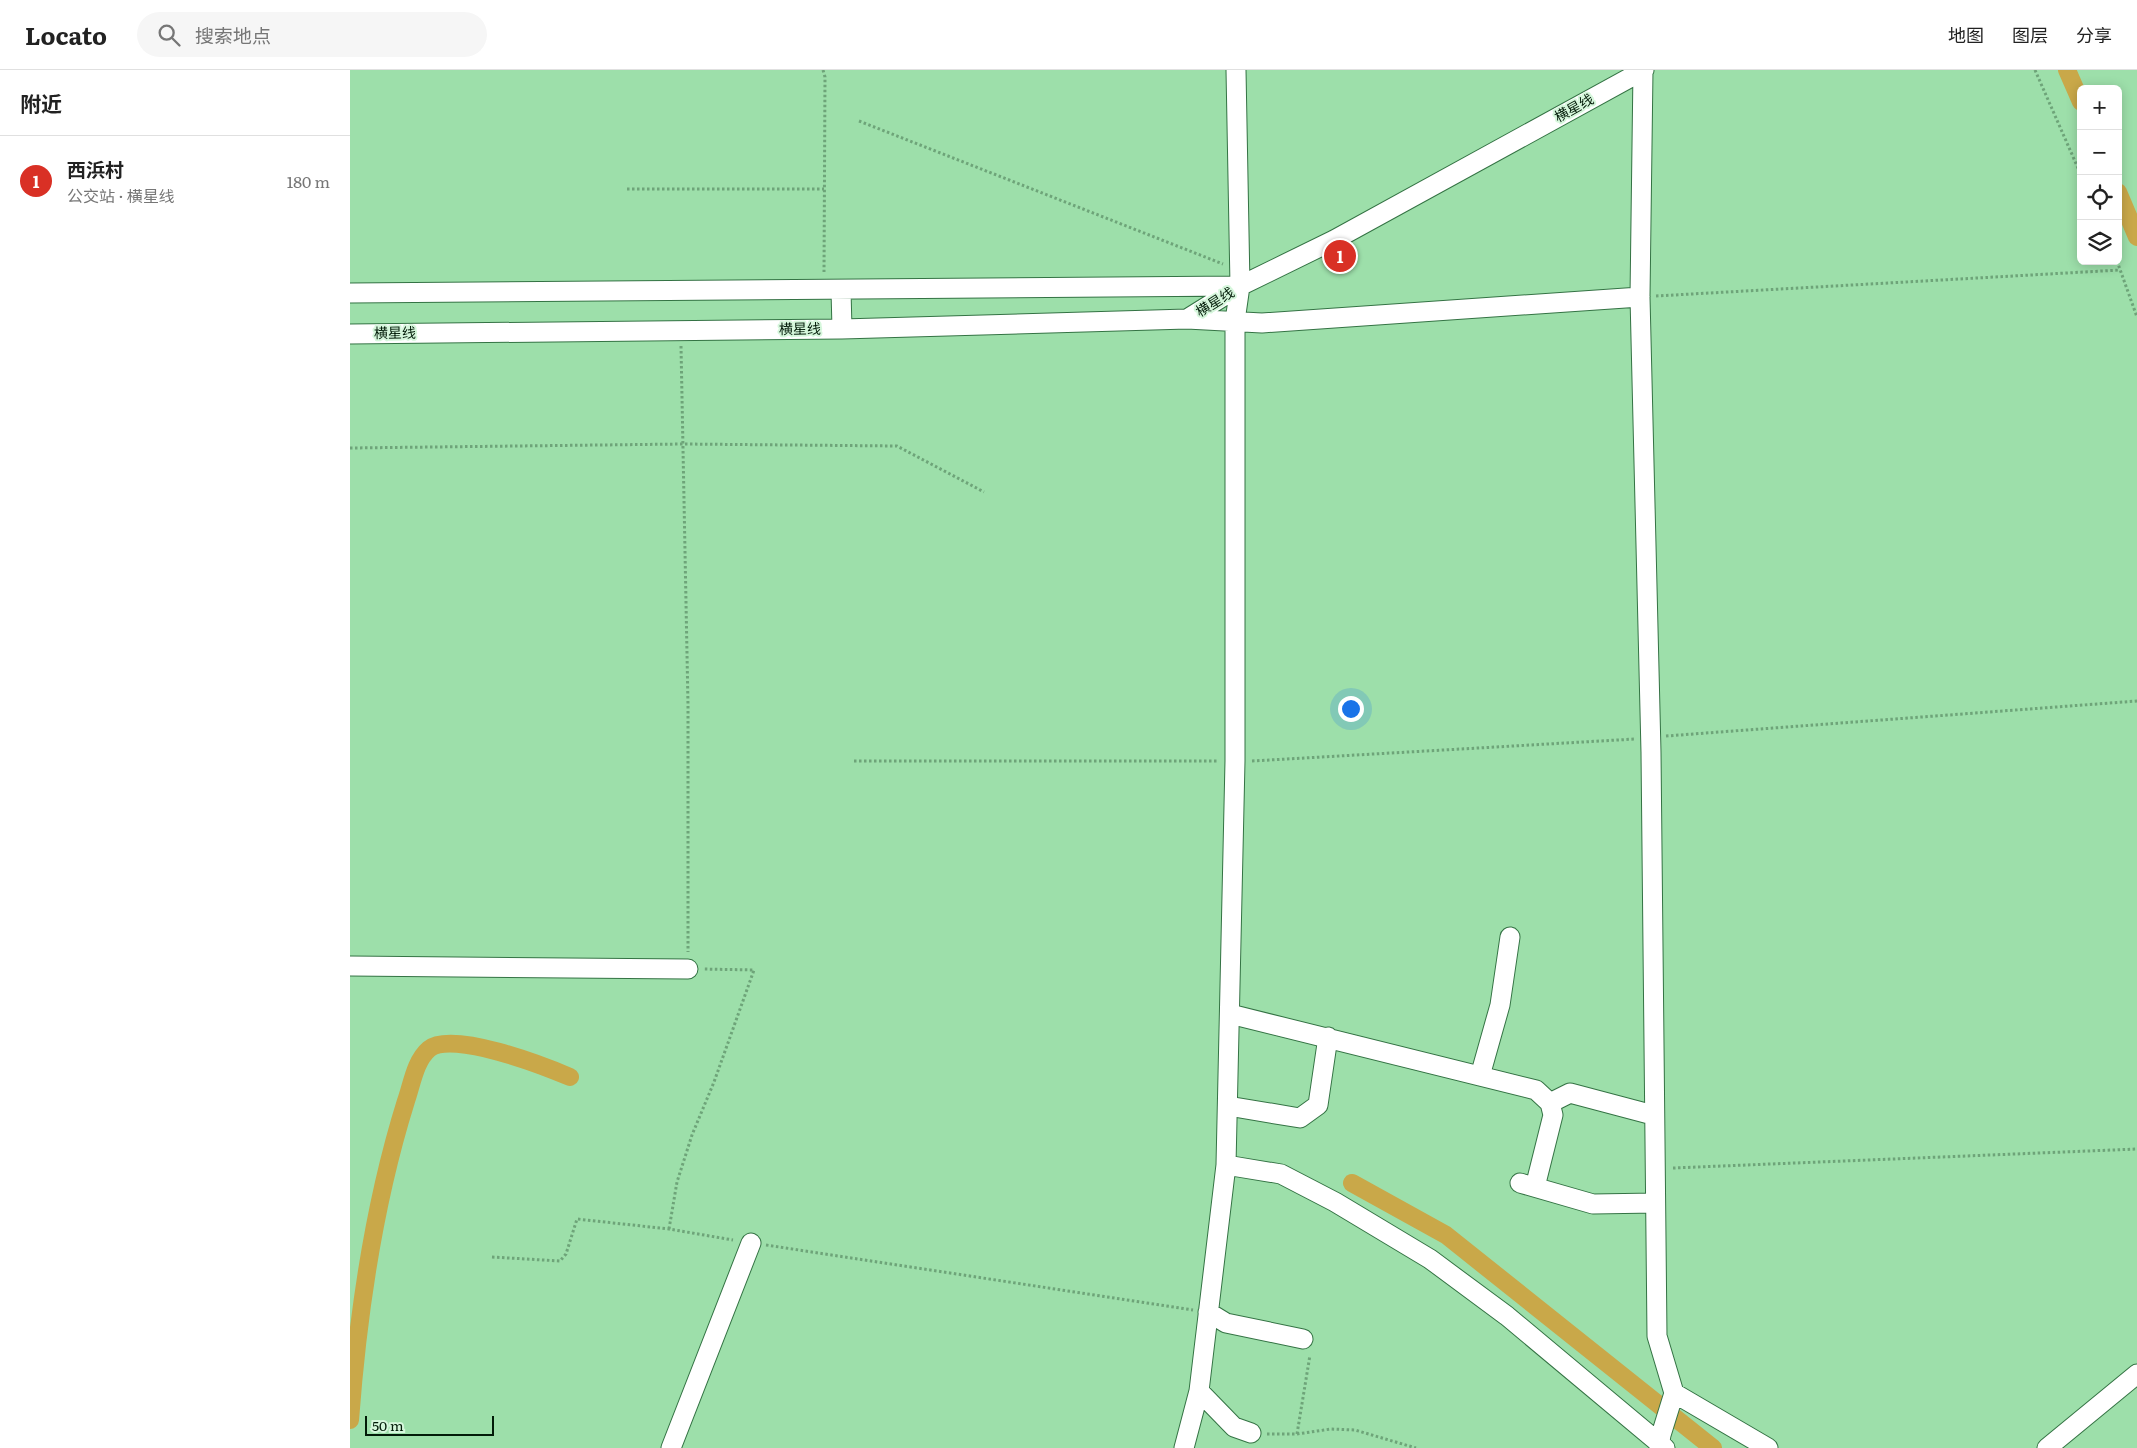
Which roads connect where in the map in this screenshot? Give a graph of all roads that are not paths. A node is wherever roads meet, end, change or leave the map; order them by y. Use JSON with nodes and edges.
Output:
{"nodes":[{"id":1,"x":1236,"y":70,"type":"edge"},
{"id":2,"x":1643,"y":70,"type":"edge"},
{"id":3,"x":1239,"y":278,"type":"junction"},
{"id":4,"x":832,"y":290,"type":"junction"},
{"id":5,"x":350,"y":293,"type":"edge"},
{"id":6,"x":1640,"y":297,"type":"junction"},
{"id":7,"x":1187,"y":319,"type":"junction"},
{"id":8,"x":1235,"y":321,"type":"junction"},
{"id":9,"x":842,"y":329,"type":"junction"},
{"id":10,"x":350,"y":334,"type":"edge"},
{"id":11,"x":1510,"y":937,"type":"dead end"},
{"id":12,"x":350,"y":966,"type":"edge"},
{"id":13,"x":688,"y":969,"type":"road end"},
{"id":14,"x":1230,"y":1014,"type":"junction"},
{"id":15,"x":1328,"y":1037,"type":"junction"},
{"id":16,"x":1480,"y":1076,"type":"junction"},
{"id":17,"x":1550,"y":1103,"type":"junction"},
{"id":18,"x":1228,"y":1106,"type":"junction"},
{"id":19,"x":1653,"y":1115,"type":"junction"},
{"id":20,"x":1226,"y":1166,"type":"junction"},
{"id":21,"x":1655,"y":1203,"type":"junction"},
{"id":22,"x":751,"y":1243,"type":"road end"},
{"id":23,"x":1208,"y":1312,"type":"junction"},
{"id":24,"x":1303,"y":1340,"type":"road end"},
{"id":25,"x":2137,"y":1374,"type":"edge"},
{"id":26,"x":1199,"y":1392,"type":"junction"},
{"id":27,"x":1674,"y":1393,"type":"junction"},
{"id":28,"x":1251,"y":1433,"type":"road end"},
{"id":29,"x":1661,"y":1444,"type":"edge"},
{"id":30,"x":671,"y":1448,"type":"edge"},
{"id":31,"x":1184,"y":1448,"type":"edge"},
{"id":32,"x":1768,"y":1448,"type":"edge"},
{"id":33,"x":2048,"y":1448,"type":"edge"}],
"edges":[{"from":1,"to":3,"type":"street"},
{"from":2,"to":3,"type":"street","name":"横星线"},
{"from":2,"to":6,"type":"street"},
{"from":3,"to":4,"type":"street","name":"横星线"},
{"from":3,"to":7,"type":"street","name":"横星线"},
{"from":3,"to":8,"type":"street"},
{"from":4,"to":5,"type":"street","name":"横星线"},
{"from":4,"to":9,"type":"street"},
{"from":6,"to":8,"type":"street"},
{"from":6,"to":19,"type":"street"},
{"from":7,"to":8,"type":"street"},
{"from":7,"to":9,"type":"street","name":"横星线"},
{"from":8,"to":14,"type":"street"},
{"from":9,"to":10,"type":"street","name":"横星线"},
{"from":11,"to":16,"type":"street"},
{"from":12,"to":13,"type":"street"},
{"from":14,"to":15,"type":"street"},
{"from":14,"to":18,"type":"street"},
{"from":15,"to":16,"type":"street"},
{"from":15,"to":18,"type":"street"},
{"from":16,"to":17,"type":"street"},
{"from":17,"to":19,"type":"street"},
{"from":17,"to":21,"type":"street"},
{"from":18,"to":20,"type":"street"},
{"from":19,"to":21,"type":"street"},
{"from":20,"to":23,"type":"street"},
{"from":20,"to":29,"type":"street"},
{"from":21,"to":27,"type":"street"},
{"from":22,"to":30,"type":"street"},
{"from":23,"to":24,"type":"street"},
{"from":23,"to":26,"type":"street"},
{"from":25,"to":33,"type":"street"},
{"from":26,"to":28,"type":"street"},
{"from":26,"to":31,"type":"street"},
{"from":27,"to":29,"type":"street"},
{"from":27,"to":32,"type":"street"}]}
